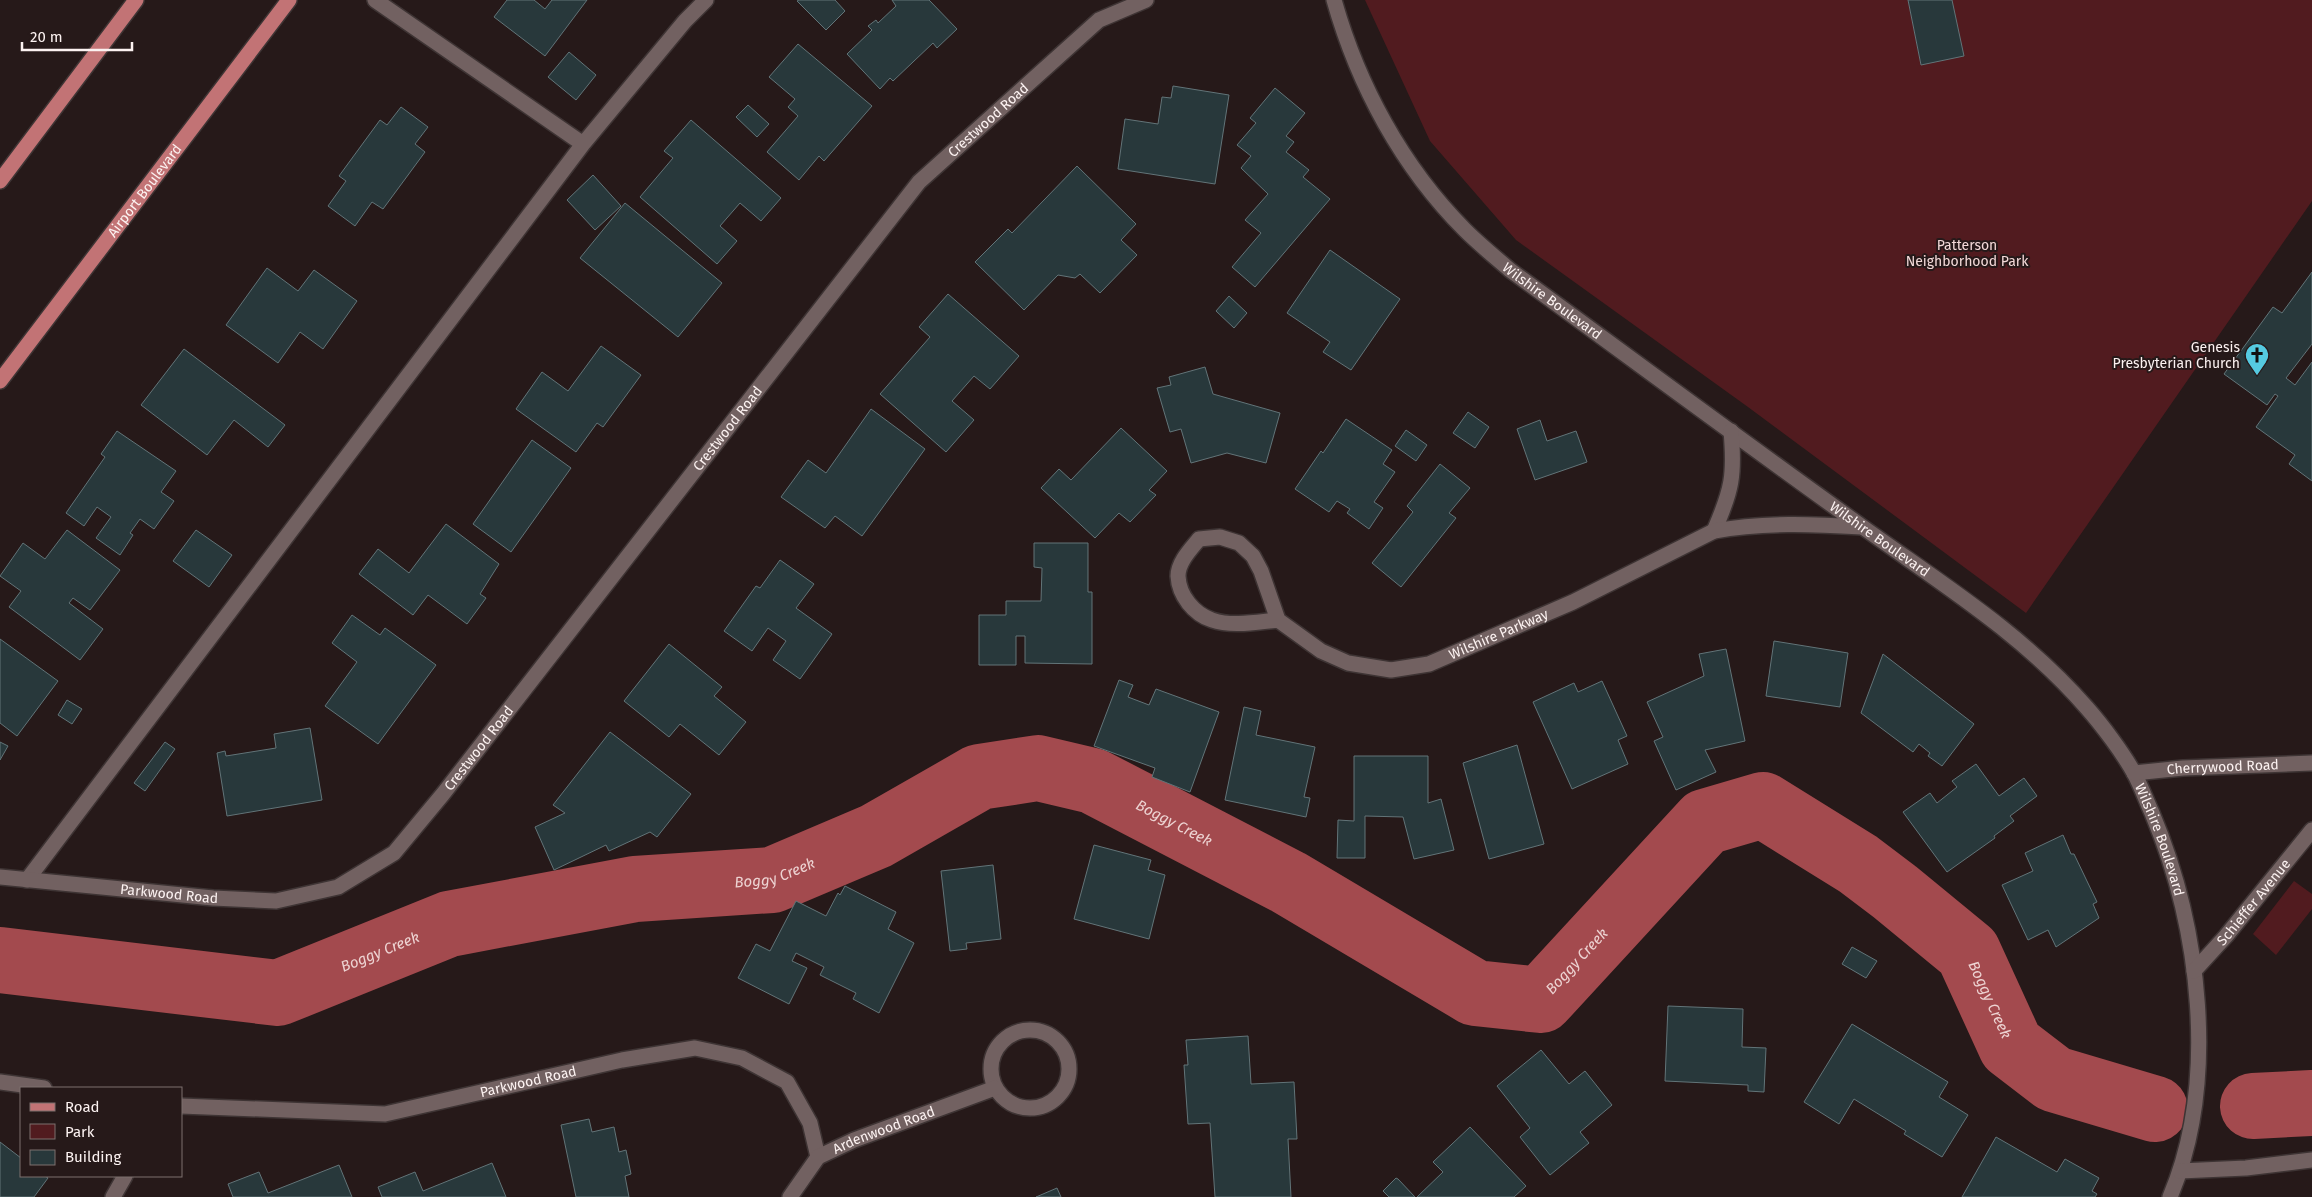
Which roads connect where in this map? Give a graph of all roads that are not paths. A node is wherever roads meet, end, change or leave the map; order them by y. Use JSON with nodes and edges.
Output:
{"nodes":[{"id":1,"x":136,"y":0,"type":"edge"},
{"id":2,"x":288,"y":0,"type":"edge"},
{"id":3,"x":375,"y":0,"type":"edge"},
{"id":4,"x":706,"y":0,"type":"edge"},
{"id":5,"x":1146,"y":0,"type":"edge"},
{"id":6,"x":1334,"y":0,"type":"edge"},
{"id":7,"x":583,"y":144,"type":"junction"},
{"id":8,"x":0,"y":180,"type":"edge"},
{"id":9,"x":0,"y":381,"type":"edge"},
{"id":10,"x":1731,"y":431,"type":"junction"},
{"id":11,"x":1863,"y":528,"type":"junction"},
{"id":12,"x":1714,"y":531,"type":"junction"},
{"id":13,"x":1278,"y":620,"type":"junction"},
{"id":14,"x":2312,"y":763,"type":"edge"},
{"id":15,"x":2134,"y":773,"type":"junction"},
{"id":16,"x":2312,"y":830,"type":"edge"},
{"id":17,"x":0,"y":877,"type":"edge"},
{"id":18,"x":28,"y":880,"type":"junction"},
{"id":19,"x":338,"y":887,"type":"joint"},
{"id":20,"x":2194,"y":972,"type":"junction"},
{"id":21,"x":0,"y":1082,"type":"edge"},
{"id":22,"x":37,"y":1087,"type":"edge"},
{"id":23,"x":995,"y":1088,"type":"junction"},
{"id":24,"x":182,"y":1106,"type":"edge"},
{"id":25,"x":818,"y":1157,"type":"junction"},
{"id":26,"x":2312,"y":1160,"type":"edge"},
{"id":27,"x":2180,"y":1171,"type":"junction"},
{"id":28,"x":124,"y":1177,"type":"edge"},
{"id":29,"x":113,"y":1197,"type":"edge"},
{"id":30,"x":790,"y":1197,"type":"edge"},
{"id":31,"x":2170,"y":1197,"type":"edge"}],
"edges":[{"from":1,"to":8,"type":"main road"},
{"from":2,"to":9,"type":"main road","name":"Airport Boulevard"},
{"from":3,"to":7,"type":"street"},
{"from":4,"to":7,"type":"street"},
{"from":5,"to":19,"type":"street","name":"Crestwood Road"},
{"from":6,"to":10,"type":"street","name":"Wilshire Boulevard"},
{"from":7,"to":18,"type":"street"},
{"from":10,"to":11,"type":"street","name":"Wilshire Boulevard"},
{"from":10,"to":12,"type":"street"},
{"from":11,"to":12,"type":"street","name":"Wilshire Parkway"},
{"from":11,"to":15,"type":"street","name":"Wilshire Boulevard"},
{"from":12,"to":13,"type":"street","name":"Wilshire Parkway"},
{"from":13,"to":13,"type":"street"},
{"from":14,"to":15,"type":"street","name":"Cherrywood Road"},
{"from":15,"to":20,"type":"street","name":"Wilshire Boulevard"},
{"from":16,"to":20,"type":"street","name":"Schieffer Avenue"},
{"from":17,"to":18,"type":"street","name":"Parkwood Road"},
{"from":18,"to":19,"type":"street","name":"Parkwood Road"},
{"from":20,"to":27,"type":"street","name":"Wilshire Boulevard"},
{"from":21,"to":22,"type":"street"},
{"from":23,"to":23,"type":"street"},
{"from":23,"to":25,"type":"street","name":"Ardenwood Road"},
{"from":24,"to":25,"type":"street","name":"Parkwood Road"},
{"from":25,"to":30,"type":"street","name":"Ardenwood Road"},
{"from":26,"to":27,"type":"street"},
{"from":27,"to":31,"type":"street","name":"Wilshire Boulevard"},
{"from":28,"to":29,"type":"street"}]}
